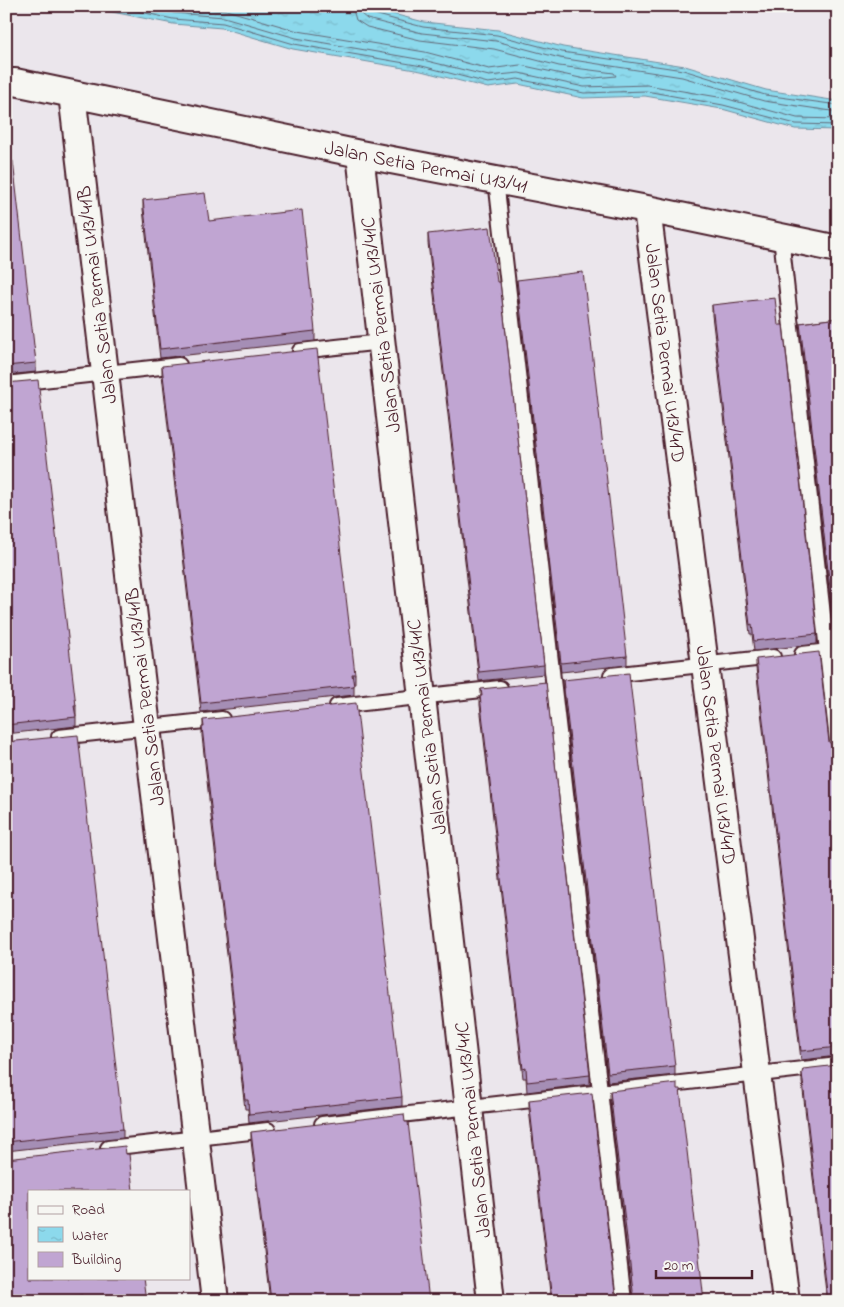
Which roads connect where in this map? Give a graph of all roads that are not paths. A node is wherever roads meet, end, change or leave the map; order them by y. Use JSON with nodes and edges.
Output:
{"nodes":[{"id":1,"x":9,"y":80,"type":"edge"},
{"id":2,"x":72,"y":94,"type":"junction"},
{"id":3,"x":360,"y":154,"type":"junction"},
{"id":4,"x":496,"y":180,"type":"junction"},
{"id":5,"x":647,"y":209,"type":"junction"},
{"id":6,"x":781,"y":237,"type":"junction"},
{"id":7,"x":838,"y":249,"type":"edge"},
{"id":8,"x":382,"y":342,"type":"junction"},
{"id":9,"x":283,"y":353,"type":"edge"},
{"id":10,"x":194,"y":363,"type":"edge"},
{"id":11,"x":106,"y":374,"type":"junction"},
{"id":12,"x":6,"y":384,"type":"edge"},
{"id":13,"x":832,"y":650,"type":"edge"},
{"id":14,"x":706,"y":665,"type":"junction"},
{"id":15,"x":601,"y":676,"type":"edge"},
{"id":16,"x":516,"y":686,"type":"edge"},
{"id":17,"x":422,"y":696,"type":"junction"},
{"id":18,"x":324,"y":707,"type":"edge"},
{"id":19,"x":236,"y":717,"type":"edge"},
{"id":20,"x":147,"y":727,"type":"junction"},
{"id":21,"x":44,"y":738,"type":"edge"},
{"id":22,"x":838,"y":750,"type":"edge"},
{"id":23,"x":838,"y":1065,"type":"edge"},
{"id":24,"x":757,"y":1074,"type":"junction"},
{"id":25,"x":600,"y":1091,"type":"junction"},
{"id":26,"x":469,"y":1106,"type":"junction"},
{"id":27,"x":313,"y":1125,"type":"edge"},
{"id":28,"x":284,"y":1128,"type":"edge"},
{"id":29,"x":196,"y":1139,"type":"junction"},
{"id":30,"x":92,"y":1150,"type":"edge"},
{"id":31,"x":215,"y":1301,"type":"edge"},
{"id":32,"x":491,"y":1301,"type":"edge"},
{"id":33,"x":624,"y":1301,"type":"edge"},
{"id":34,"x":786,"y":1301,"type":"edge"}],
"edges":[{"from":1,"to":2,"type":"street","name":"Jalan Setia Permai U13/41"},
{"from":2,"to":3,"type":"street","name":"Jalan Setia Permai U13/41"},
{"from":2,"to":11,"type":"street","name":"Jalan Setia Permai U13/41B"},
{"from":3,"to":4,"type":"street","name":"Jalan Setia Permai U13/41"},
{"from":3,"to":8,"type":"street","name":"Jalan Setia Permai U13/41C"},
{"from":4,"to":5,"type":"street","name":"Jalan Setia Permai U13/41"},
{"from":4,"to":25,"type":"lane"},
{"from":5,"to":6,"type":"street","name":"Jalan Setia Permai U13/41"},
{"from":5,"to":14,"type":"street","name":"Jalan Setia Permai U13/41D"},
{"from":6,"to":7,"type":"street","name":"Jalan Setia Permai U13/41"},
{"from":6,"to":13,"type":"lane"},
{"from":8,"to":9,"type":"lane"},
{"from":8,"to":17,"type":"street","name":"Jalan Setia Permai U13/41C"},
{"from":10,"to":11,"type":"lane"},
{"from":11,"to":12,"type":"lane"},
{"from":11,"to":20,"type":"street","name":"Jalan Setia Permai U13/41B"},
{"from":13,"to":14,"type":"lane"},
{"from":13,"to":22,"type":"lane"},
{"from":14,"to":15,"type":"lane"},
{"from":14,"to":24,"type":"street","name":"Jalan Setia Permai U13/41D"},
{"from":16,"to":17,"type":"lane"},
{"from":17,"to":18,"type":"lane"},
{"from":17,"to":26,"type":"street","name":"Jalan Setia Permai U13/41C"},
{"from":19,"to":20,"type":"lane"},
{"from":20,"to":21,"type":"lane"},
{"from":20,"to":29,"type":"street","name":"Jalan Setia Permai U13/41B"},
{"from":23,"to":24,"type":"lane"},
{"from":24,"to":25,"type":"lane"},
{"from":24,"to":34,"type":"street","name":"Jalan Setia Permai U13/41D"},
{"from":25,"to":26,"type":"lane"},
{"from":25,"to":33,"type":"lane"},
{"from":26,"to":27,"type":"lane"},
{"from":26,"to":32,"type":"street","name":"Jalan Setia Permai U13/41C"},
{"from":28,"to":29,"type":"lane"},
{"from":29,"to":30,"type":"lane"},
{"from":29,"to":31,"type":"street","name":"Jalan Setia Permai U13/41B"}]}
